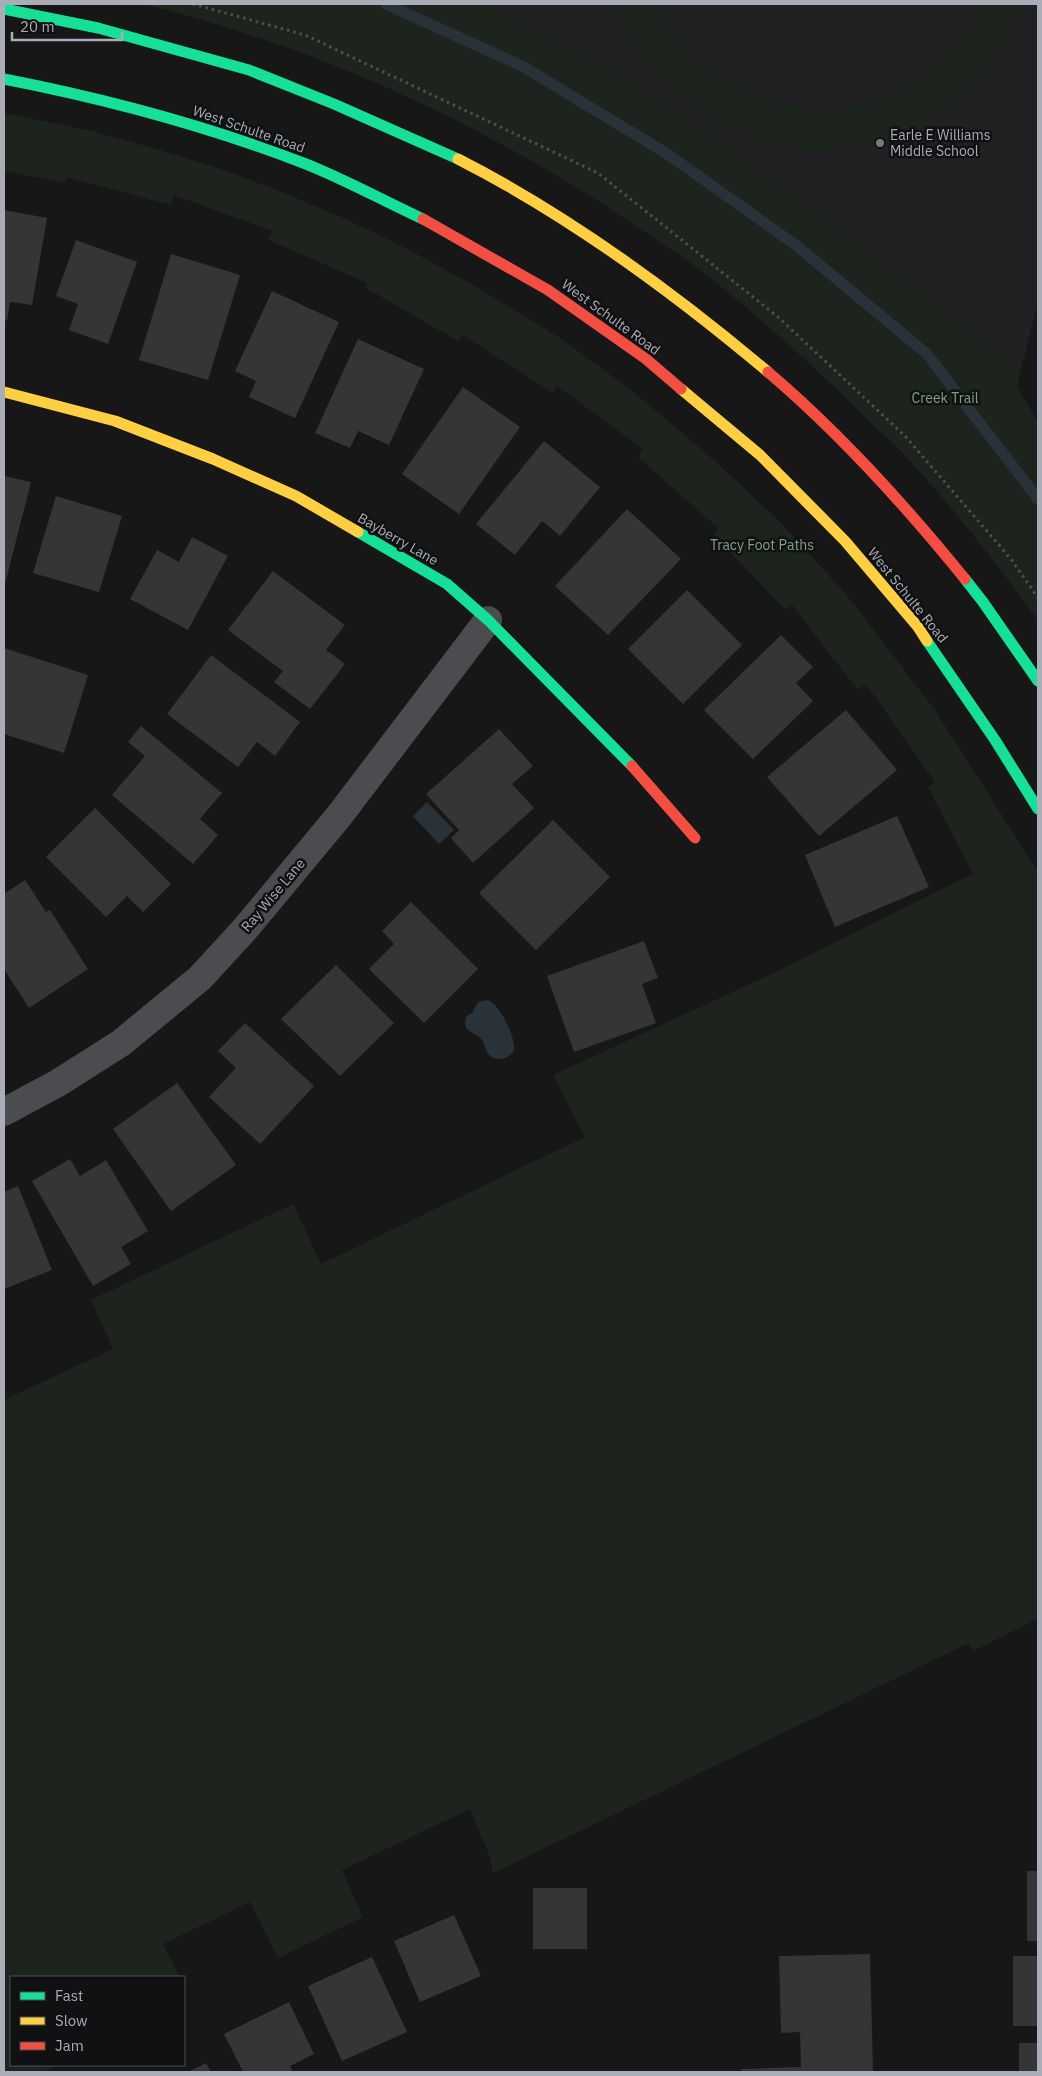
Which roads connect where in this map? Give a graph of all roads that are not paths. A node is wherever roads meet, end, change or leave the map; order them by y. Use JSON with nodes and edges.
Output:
{"nodes":[{"id":1,"x":4,"y":9,"type":"edge"},
{"id":2,"x":4,"y":79,"type":"edge"},
{"id":3,"x":4,"y":392,"type":"edge"},
{"id":4,"x":488,"y":620,"type":"junction"},
{"id":5,"x":1038,"y":681,"type":"edge"},
{"id":6,"x":1038,"y":809,"type":"edge"},
{"id":7,"x":695,"y":838,"type":"dead end"},
{"id":8,"x":4,"y":1112,"type":"edge"}],
"edges":[{"from":1,"to":5,"type":"main road"},
{"from":2,"to":6,"type":"main road","name":"West Schulte Road"},
{"from":3,"to":4,"type":"main road","name":"Bayberry Lane"},
{"from":4,"to":7,"type":"main road","name":"Bayberry Lane"},
{"from":4,"to":8,"type":"street","name":"Ray Wise Lane"}]}
